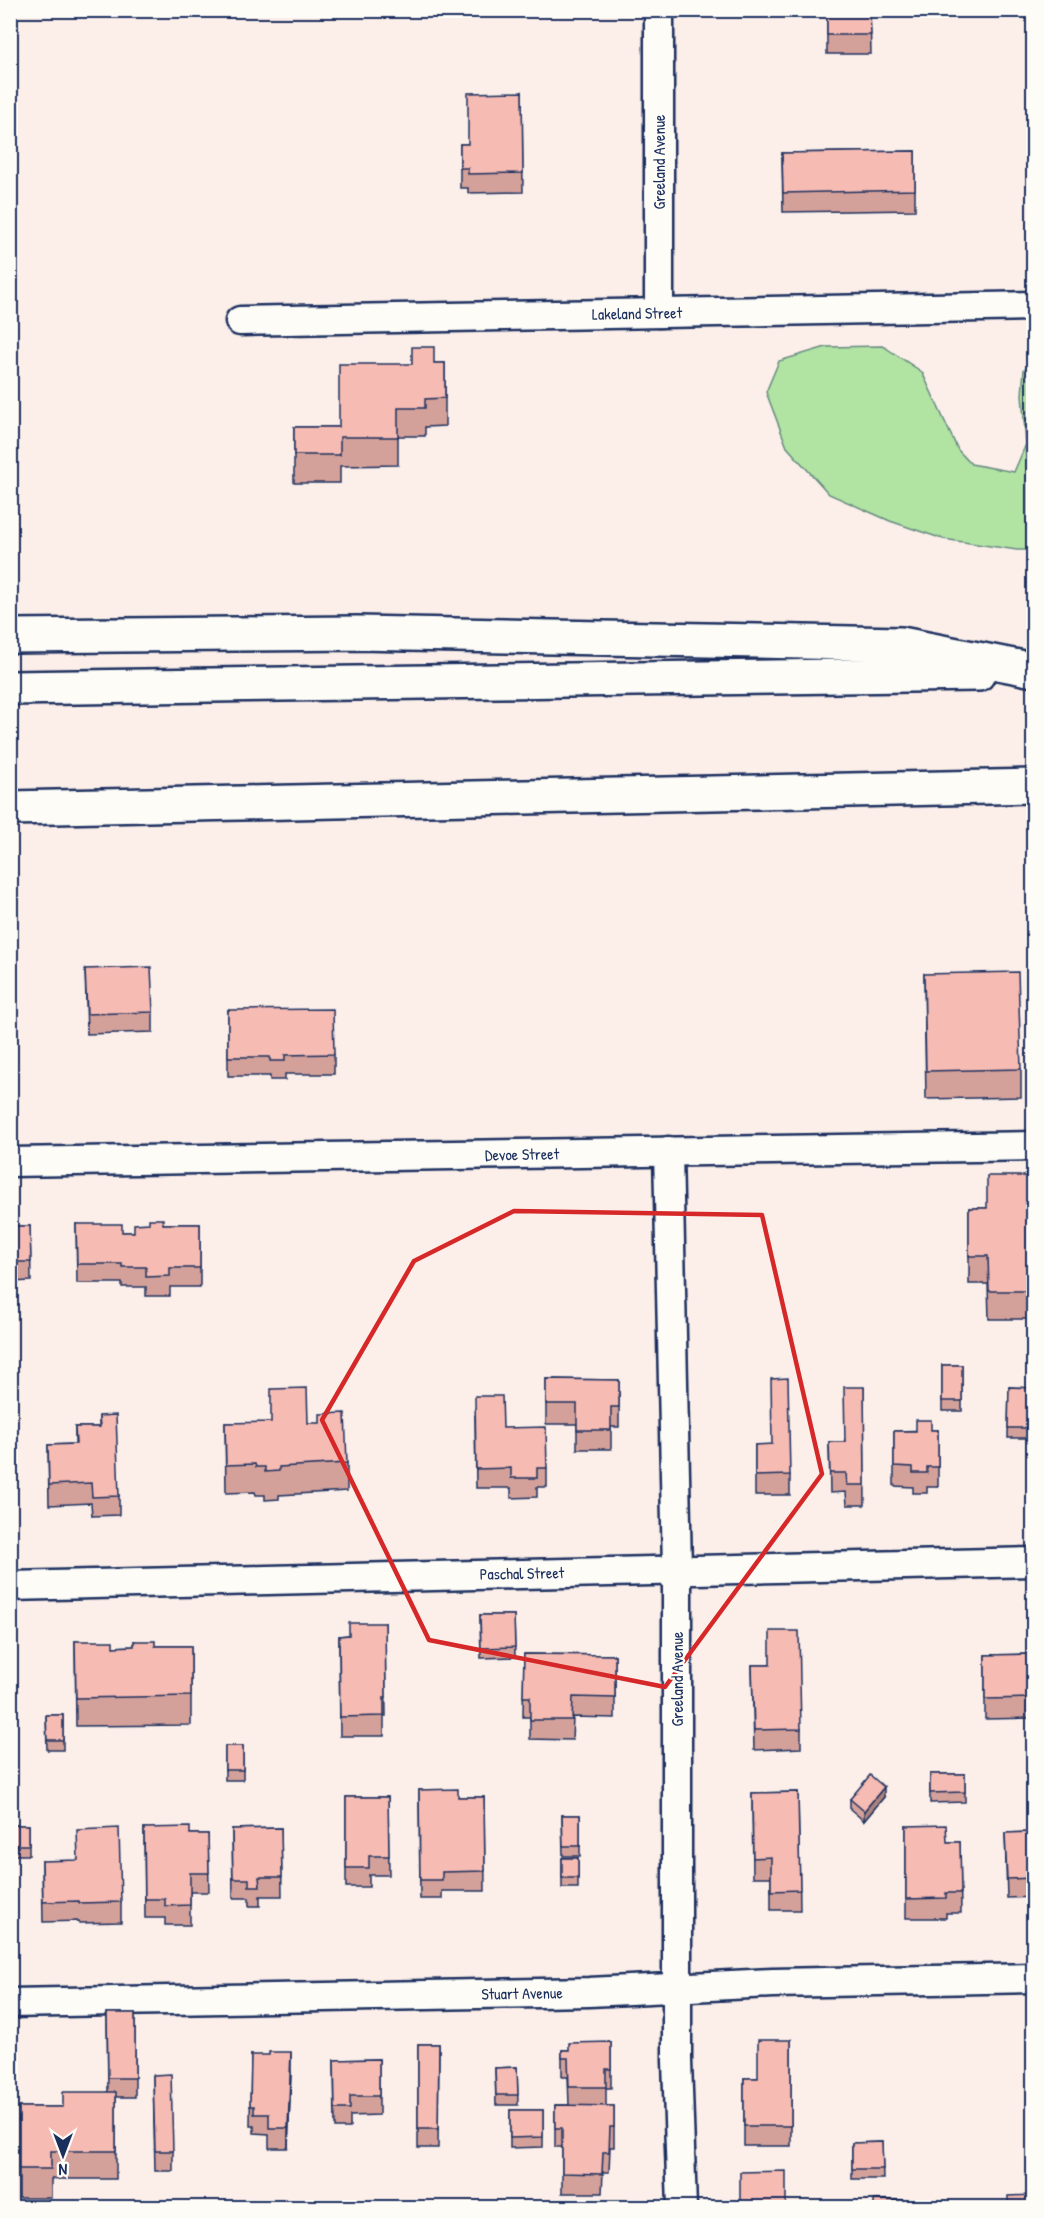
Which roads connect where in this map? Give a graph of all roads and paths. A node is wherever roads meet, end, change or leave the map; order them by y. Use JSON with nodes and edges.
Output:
{"nodes":[{"id":1,"x":659,"y":10,"type":"edge"},
{"id":2,"x":1034,"y":306,"type":"edge"},
{"id":3,"x":659,"y":313,"type":"junction"},
{"id":4,"x":240,"y":321,"type":"dead end"},
{"id":5,"x":10,"y":636,"type":"edge"},
{"id":6,"x":1034,"y":672,"type":"edge"},
{"id":7,"x":10,"y":688,"type":"edge"},
{"id":8,"x":1034,"y":786,"type":"edge"},
{"id":9,"x":10,"y":808,"type":"edge"},
{"id":10,"x":1034,"y":1146,"type":"edge"},
{"id":11,"x":668,"y":1151,"type":"junction"},
{"id":12,"x":10,"y":1162,"type":"edge"},
{"id":13,"x":1034,"y":1562,"type":"edge"},
{"id":14,"x":677,"y":1569,"type":"junction"},
{"id":15,"x":10,"y":1586,"type":"edge"},
{"id":16,"x":1034,"y":1978,"type":"edge"},
{"id":17,"x":677,"y":1987,"type":"junction"},
{"id":18,"x":10,"y":2003,"type":"edge"},
{"id":19,"x":681,"y":2208,"type":"edge"}],
"edges":[{"from":1,"to":3,"type":"street","name":"Greeland Avenue"},
{"from":2,"to":3,"type":"street","name":"Lakeland Street"},
{"from":3,"to":4,"type":"street","name":"Lakeland Street"},
{"from":5,"to":6,"type":"highway"},
{"from":6,"to":7,"type":"highway"},
{"from":8,"to":9,"type":"highway"},
{"from":10,"to":11,"type":"street","name":"Devoe Street"},
{"from":11,"to":12,"type":"street","name":"Devoe Street"},
{"from":11,"to":14,"type":"street","name":"Greeland Avenue"},
{"from":13,"to":14,"type":"street","name":"Paschal Street"},
{"from":14,"to":15,"type":"street","name":"Paschal Street"},
{"from":14,"to":17,"type":"street","name":"Greeland Avenue"},
{"from":16,"to":17,"type":"street","name":"Stuart Avenue"},
{"from":17,"to":18,"type":"street","name":"Stuart Avenue"},
{"from":17,"to":19,"type":"street","name":"Greeland Avenue"}]}
